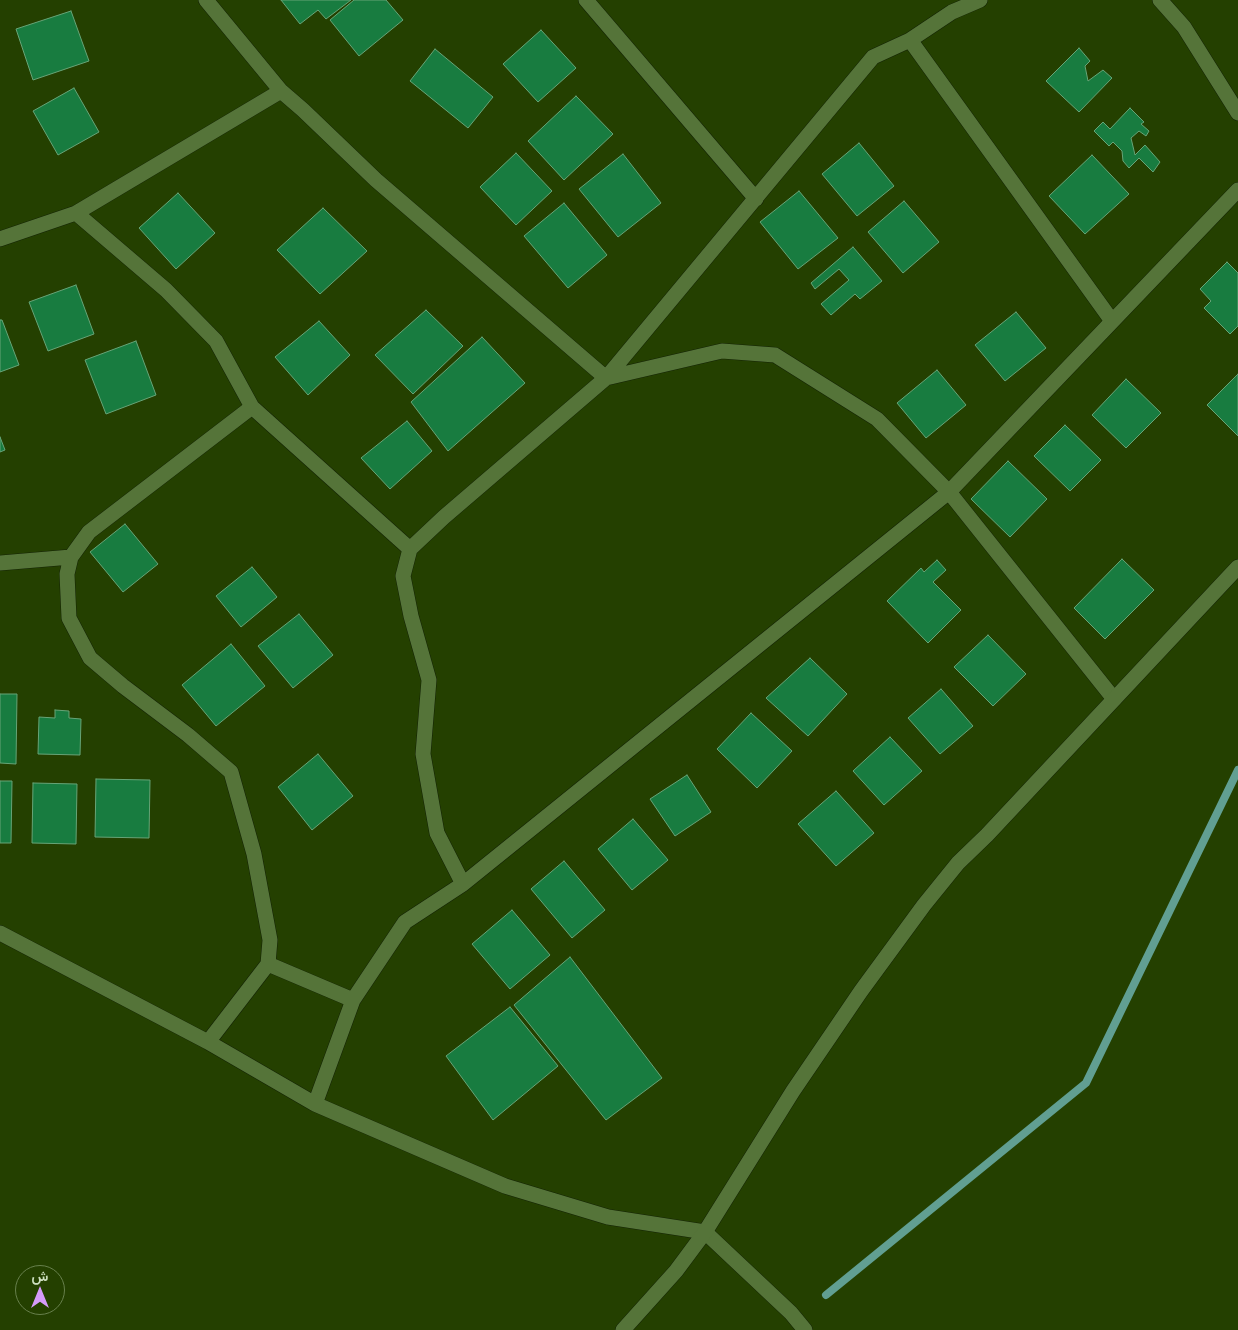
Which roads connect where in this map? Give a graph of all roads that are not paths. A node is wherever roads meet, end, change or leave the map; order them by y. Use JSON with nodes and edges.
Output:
{"nodes":[{"id":1,"x":206,"y":0,"type":"edge"},
{"id":2,"x":586,"y":0,"type":"edge"},
{"id":3,"x":980,"y":0,"type":"edge"},
{"id":4,"x":1160,"y":0,"type":"edge"},
{"id":5,"x":910,"y":40,"type":"junction"},
{"id":6,"x":281,"y":92,"type":"junction"},
{"id":7,"x":1238,"y":113,"type":"edge"},
{"id":8,"x":1238,"y":190,"type":"edge"},
{"id":9,"x":756,"y":198,"type":"junction"},
{"id":10,"x":76,"y":212,"type":"junction"},
{"id":11,"x":0,"y":239,"type":"edge"},
{"id":12,"x":1112,"y":321,"type":"junction"},
{"id":13,"x":606,"y":378,"type":"junction"},
{"id":14,"x":252,"y":407,"type":"junction"},
{"id":15,"x":949,"y":492,"type":"junction"},
{"id":16,"x":410,"y":549,"type":"junction"},
{"id":17,"x":71,"y":557,"type":"junction"},
{"id":18,"x":0,"y":563,"type":"edge"},
{"id":19,"x":1238,"y":569,"type":"edge"},
{"id":20,"x":1114,"y":699,"type":"junction"},
{"id":21,"x":463,"y":884,"type":"junction"},
{"id":22,"x":0,"y":933,"type":"edge"},
{"id":23,"x":268,"y":964,"type":"junction"},
{"id":24,"x":353,"y":1000,"type":"junction"},
{"id":25,"x":208,"y":1042,"type":"junction"},
{"id":26,"x":315,"y":1104,"type":"junction"},
{"id":27,"x":705,"y":1232,"type":"junction"},
{"id":28,"x":624,"y":1330,"type":"edge"},
{"id":29,"x":805,"y":1330,"type":"edge"}],
"edges":[{"from":1,"to":6,"type":"street"},
{"from":2,"to":9,"type":"street"},
{"from":3,"to":5,"type":"street"},
{"from":4,"to":7,"type":"street"},
{"from":5,"to":9,"type":"street"},
{"from":5,"to":12,"type":"street"},
{"from":6,"to":10,"type":"street"},
{"from":6,"to":13,"type":"street"},
{"from":8,"to":12,"type":"street"},
{"from":9,"to":13,"type":"street"},
{"from":10,"to":11,"type":"street"},
{"from":10,"to":14,"type":"street"},
{"from":12,"to":15,"type":"street"},
{"from":13,"to":15,"type":"street"},
{"from":13,"to":16,"type":"street"},
{"from":14,"to":16,"type":"street"},
{"from":14,"to":17,"type":"street"},
{"from":15,"to":20,"type":"street"},
{"from":15,"to":21,"type":"street"},
{"from":16,"to":21,"type":"street"},
{"from":17,"to":18,"type":"street"},
{"from":17,"to":23,"type":"street"},
{"from":19,"to":20,"type":"street"},
{"from":20,"to":27,"type":"street"},
{"from":21,"to":24,"type":"street"},
{"from":22,"to":25,"type":"street"},
{"from":23,"to":24,"type":"street"},
{"from":23,"to":25,"type":"street"},
{"from":24,"to":26,"type":"street"},
{"from":25,"to":26,"type":"street"},
{"from":26,"to":27,"type":"street"},
{"from":27,"to":28,"type":"street"},
{"from":27,"to":29,"type":"street"}]}
